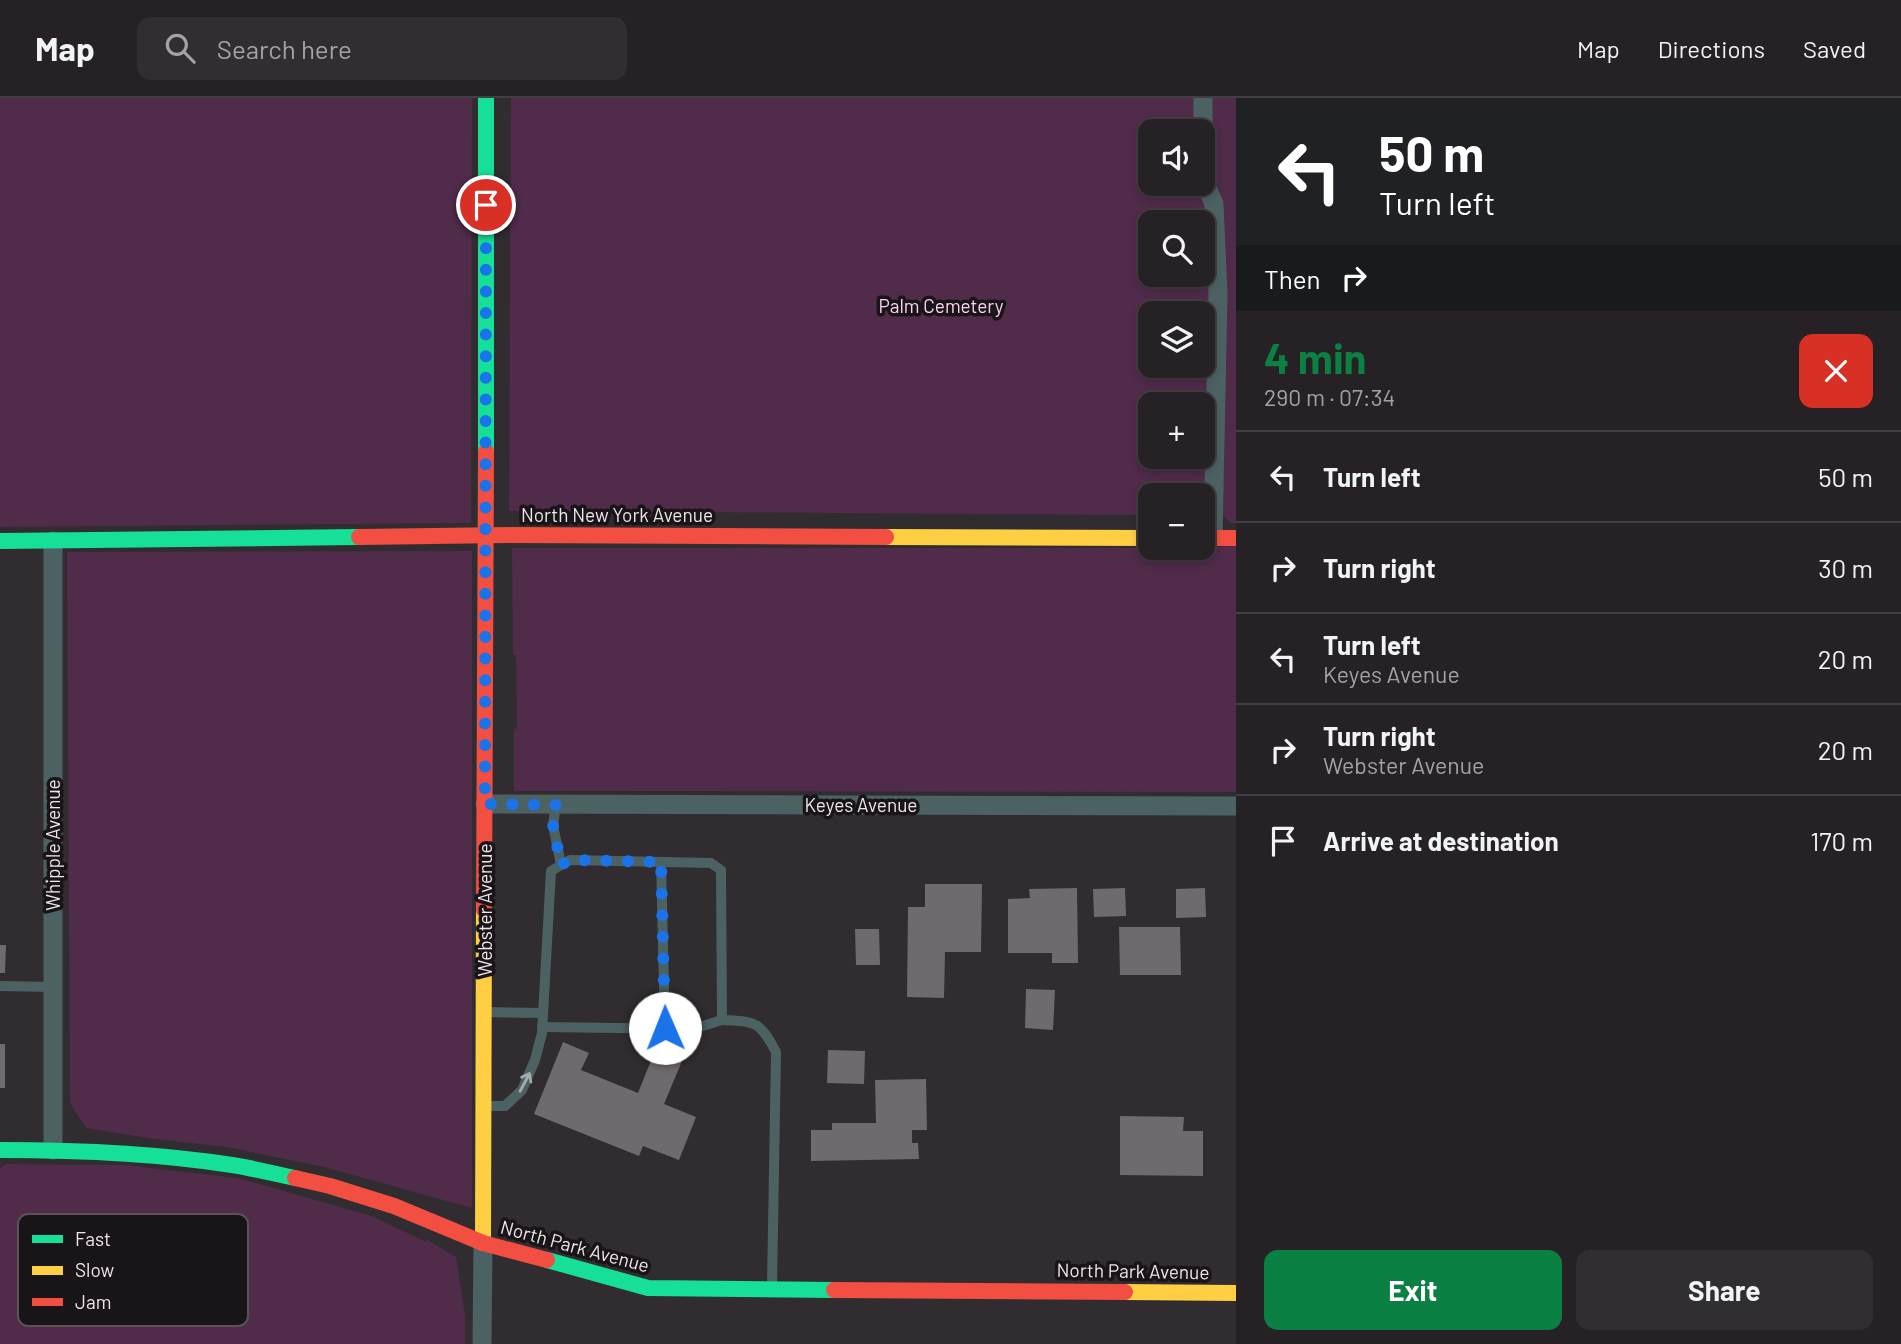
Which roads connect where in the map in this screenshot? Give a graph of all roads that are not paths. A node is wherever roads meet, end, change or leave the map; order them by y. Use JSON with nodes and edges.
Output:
{"nodes":[{"id":1,"x":486,"y":98,"type":"edge"},
{"id":2,"x":1203,"y":98,"type":"edge"},
{"id":3,"x":1210,"y":483,"type":"edge"},
{"id":4,"x":486,"y":536,"type":"junction"},
{"id":5,"x":1138,"y":538,"type":"edge"},
{"id":6,"x":1215,"y":538,"type":"edge"},
{"id":7,"x":1236,"y":538,"type":"edge"},
{"id":8,"x":0,"y":541,"type":"edge"},
{"id":9,"x":53,"y":541,"type":"junction"},
{"id":10,"x":485,"y":804,"type":"junction"},
{"id":11,"x":556,"y":805,"type":"junction"},
{"id":12,"x":1236,"y":806,"type":"edge"},
{"id":13,"x":661,"y":862,"type":"junction"},
{"id":14,"x":561,"y":865,"type":"junction"},
{"id":15,"x":0,"y":986,"type":"edge"},
{"id":16,"x":53,"y":987,"type":"junction"},
{"id":17,"x":484,"y":1012,"type":"junction"},
{"id":18,"x":543,"y":1013,"type":"junction"},
{"id":19,"x":722,"y":1020,"type":"junction"},
{"id":20,"x":665,"y":1028,"type":"junction"},
{"id":21,"x":542,"y":1030,"type":"junction"},
{"id":22,"x":484,"y":1106,"type":"junction"},
{"id":23,"x":0,"y":1150,"type":"edge"},
{"id":24,"x":53,"y":1150,"type":"junction"},
{"id":25,"x":483,"y":1243,"type":"junction"},
{"id":26,"x":772,"y":1291,"type":"junction"},
{"id":27,"x":1236,"y":1293,"type":"edge"},
{"id":28,"x":482,"y":1344,"type":"edge"}],
"edges":[{"from":1,"to":4,"type":"street","name":"Webster Avenue"},
{"from":2,"to":3,"type":"street"},
{"from":4,"to":5,"type":"street","name":"North New York Avenue"},
{"from":4,"to":9,"type":"street","name":"North New York Avenue"},
{"from":4,"to":10,"type":"street","name":"Webster Avenue"},
{"from":6,"to":7,"type":"street"},
{"from":8,"to":9,"type":"street","name":"North New York Avenue"},
{"from":9,"to":16,"type":"street","name":"Whipple Avenue"},
{"from":10,"to":11,"type":"street","name":"Keyes Avenue"},
{"from":10,"to":17,"type":"street","name":"Webster Avenue"},
{"from":11,"to":12,"type":"street","name":"Keyes Avenue"},
{"from":11,"to":14,"type":"lane"},
{"from":13,"to":14,"type":"lane"},
{"from":13,"to":19,"type":"lane"},
{"from":13,"to":20,"type":"lane"},
{"from":14,"to":18,"type":"lane"},
{"from":15,"to":16,"type":"lane"},
{"from":16,"to":24,"type":"street","name":"Whipple Avenue"},
{"from":17,"to":18,"type":"lane"},
{"from":17,"to":22,"type":"street","name":"Webster Avenue"},
{"from":18,"to":21,"type":"lane"},
{"from":19,"to":20,"type":"lane"},
{"from":19,"to":26,"type":"lane"},
{"from":20,"to":21,"type":"lane"},
{"from":22,"to":21,"type":"lane","one_way":true},
{"from":22,"to":25,"type":"street","name":"Webster Avenue"},
{"from":23,"to":24,"type":"street","name":"North Park Avenue"},
{"from":24,"to":25,"type":"street","name":"North Park Avenue"},
{"from":25,"to":26,"type":"street","name":"North Park Avenue"},
{"from":25,"to":28,"type":"street","name":"Webster Avenue"},
{"from":26,"to":27,"type":"street","name":"North Park Avenue"}]}
